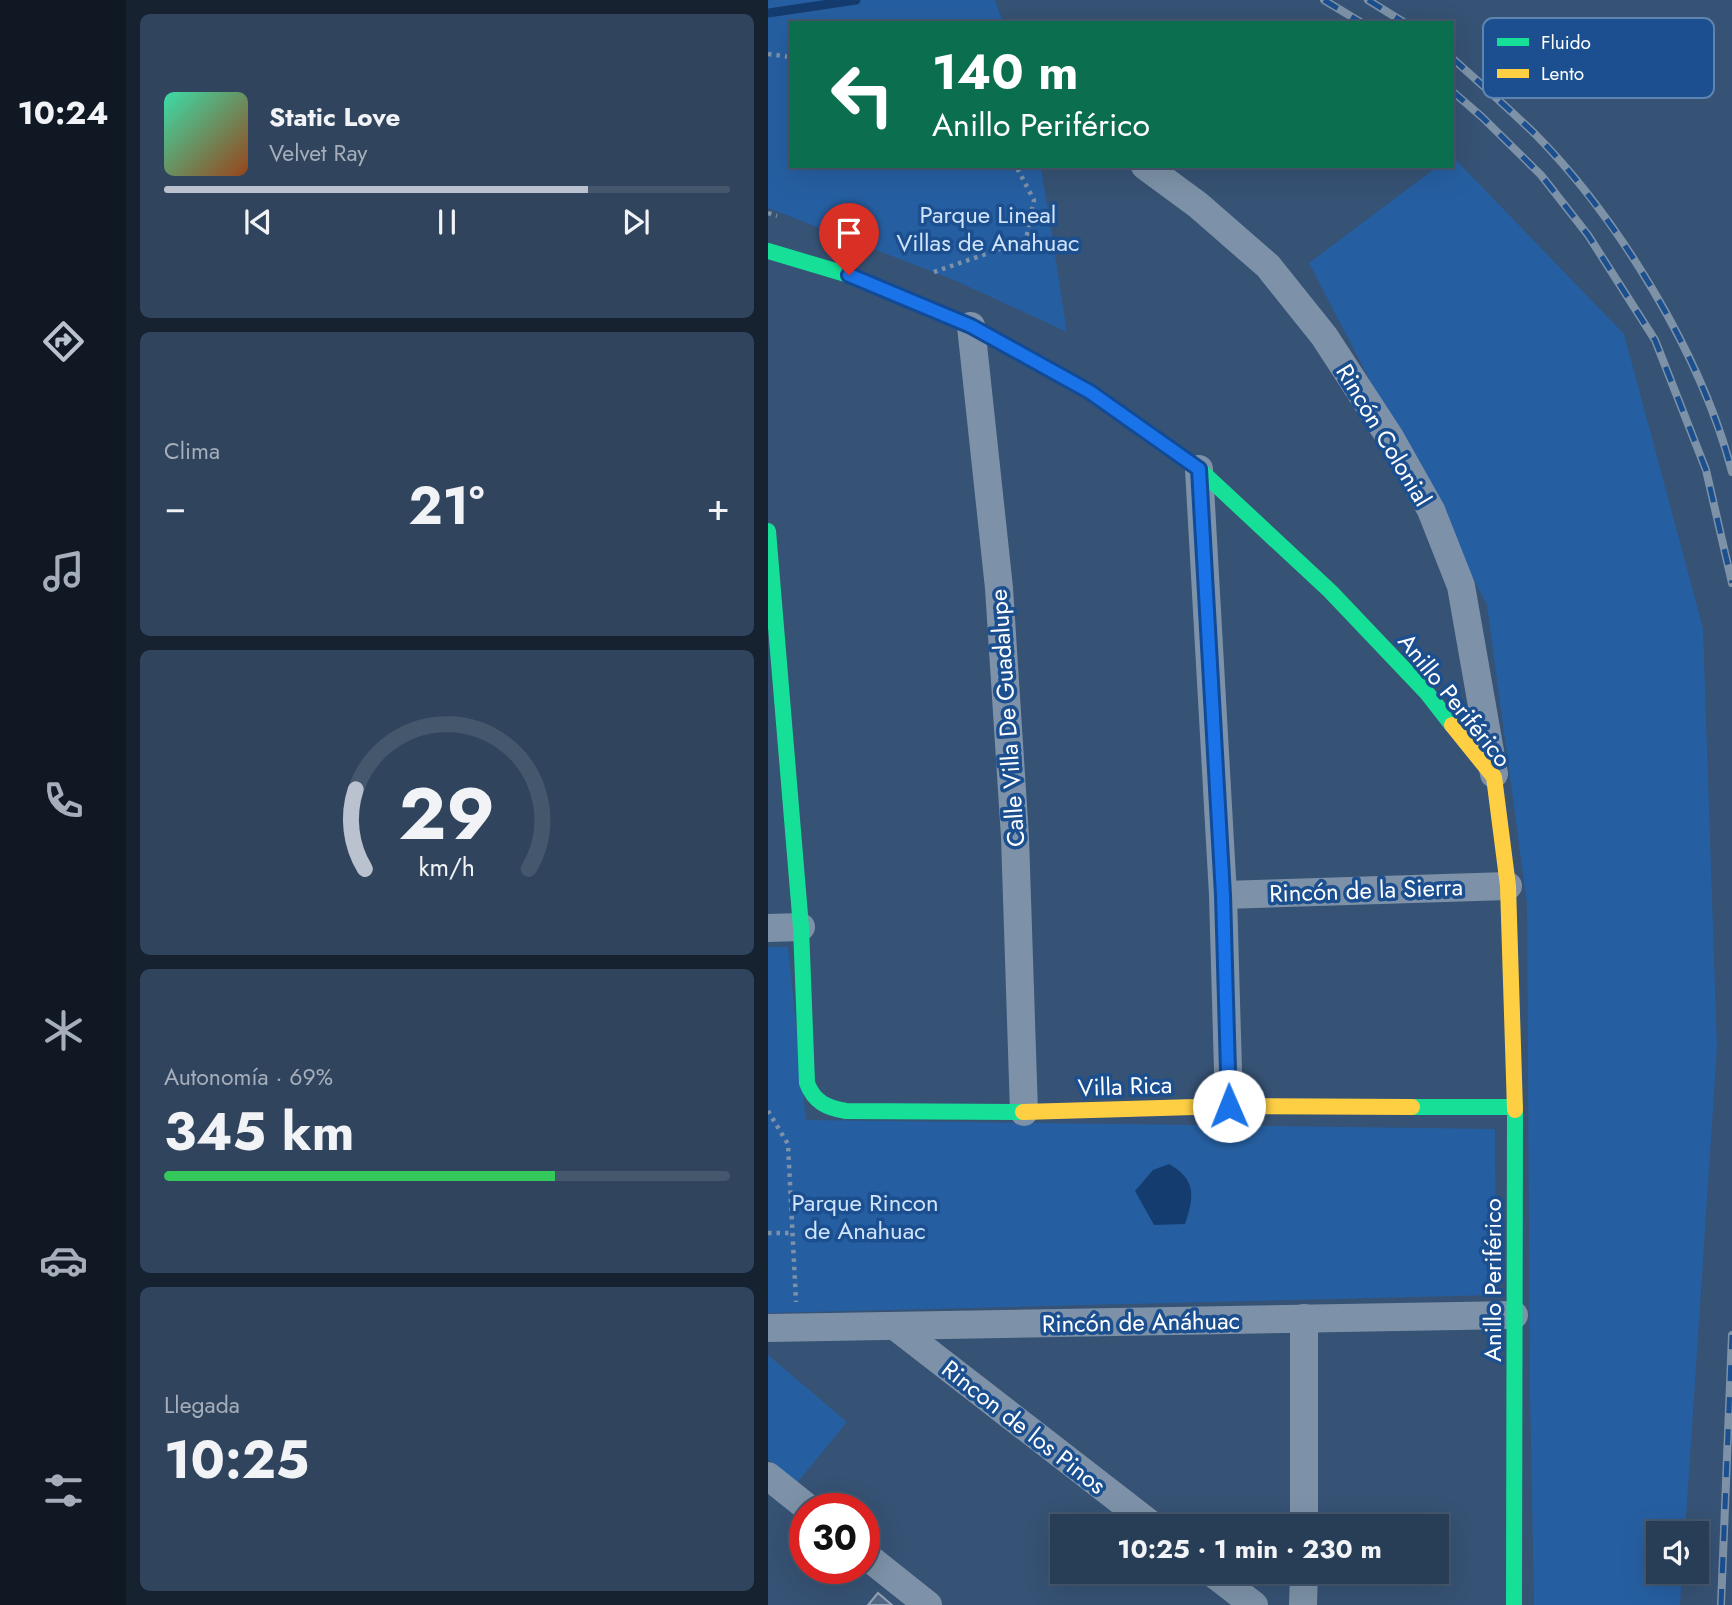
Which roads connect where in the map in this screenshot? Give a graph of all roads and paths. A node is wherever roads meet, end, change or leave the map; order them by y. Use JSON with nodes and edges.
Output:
{"nodes":[{"id":1,"x":768,"y":54,"type":"edge"},
{"id":2,"x":789,"y":57,"type":"edge"},
{"id":3,"x":1017,"y":168,"type":"edge"},
{"id":4,"x":1148,"y":168,"type":"edge"},
{"id":5,"x":768,"y":213,"type":"edge"},
{"id":6,"x":780,"y":217,"type":"dead end"},
{"id":7,"x":768,"y":251,"type":"edge"},
{"id":8,"x":924,"y":268,"type":"dead end"},
{"id":9,"x":971,"y":326,"type":"junction"},
{"id":10,"x":1199,"y":469,"type":"junction"},
{"id":11,"x":768,"y":531,"type":"edge"},
{"id":12,"x":1494,"y":777,"type":"junction"},
{"id":13,"x":1508,"y":886,"type":"junction"},
{"id":14,"x":1223,"y":895,"type":"junction"},
{"id":15,"x":801,"y":927,"type":"junction"},
{"id":16,"x":768,"y":928,"type":"edge"},
{"id":17,"x":1229,"y":1106,"type":"junction"},
{"id":18,"x":1515,"y":1107,"type":"junction"},
{"id":19,"x":768,"y":1111,"type":"edge"},
{"id":20,"x":1024,"y":1112,"type":"junction"},
{"id":21,"x":768,"y":1233,"type":"edge"},
{"id":22,"x":793,"y":1233,"type":"junction"},
{"id":23,"x":1514,"y":1315,"type":"junction"},
{"id":24,"x":1304,"y":1318,"type":"junction"},
{"id":25,"x":797,"y":1327,"type":"junction"},
{"id":26,"x":896,"y":1327,"type":"junction"},
{"id":27,"x":768,"y":1328,"type":"edge"},
{"id":28,"x":768,"y":1476,"type":"edge"},
{"id":29,"x":789,"y":1493,"type":"edge"},
{"id":30,"x":1138,"y":1514,"type":"edge"},
{"id":31,"x":1304,"y":1514,"type":"edge"},
{"id":32,"x":880,"y":1567,"type":"edge"},
{"id":33,"x":1227,"y":1584,"type":"edge"},
{"id":34,"x":1304,"y":1584,"type":"edge"},
{"id":35,"x":928,"y":1605,"type":"edge"},
{"id":36,"x":1254,"y":1605,"type":"edge"},
{"id":37,"x":1303,"y":1605,"type":"edge"},
{"id":38,"x":1514,"y":1605,"type":"edge"}],
"edges":[{"from":1,"to":2,"type":"path"},
{"from":3,"to":8,"type":"path"},
{"from":4,"to":12,"type":"street","name":"Rincón Colonial"},
{"from":5,"to":6,"type":"path"},
{"from":7,"to":9,"type":"street","name":"Anillo Periférico"},
{"from":9,"to":10,"type":"street","name":"Anillo Periférico"},
{"from":9,"to":20,"type":"street","name":"Calle Villa De Guadalupe"},
{"from":10,"to":12,"type":"street","name":"Anillo Periférico"},
{"from":10,"to":14,"type":"street"},
{"from":11,"to":15,"type":"street"},
{"from":12,"to":13,"type":"street","name":"Anillo Periférico"},
{"from":13,"to":14,"type":"street","name":"Rincón de la Sierra"},
{"from":13,"to":18,"type":"street","name":"Anillo Periférico"},
{"from":14,"to":17,"type":"street"},
{"from":15,"to":16,"type":"street"},
{"from":15,"to":20,"type":"street","name":"Villa Rica"},
{"from":17,"to":18,"type":"street","name":"Villa Rica"},
{"from":17,"to":20,"type":"street","name":"Villa Rica"},
{"from":18,"to":23,"type":"street","name":"Anillo Periférico"},
{"from":19,"to":22,"type":"path"},
{"from":21,"to":22,"type":"path"},
{"from":22,"to":25,"type":"path"},
{"from":23,"to":24,"type":"street","name":"Rincón de Anáhuac"},
{"from":23,"to":38,"type":"street","name":"Anillo Periférico"},
{"from":24,"to":26,"type":"street","name":"Rincón de Anáhuac"},
{"from":24,"to":31,"type":"street"},
{"from":25,"to":26,"type":"street","name":"Rincón de Anáhuac"},
{"from":25,"to":27,"type":"street","name":"Rincón de Anáhuac"},
{"from":26,"to":30,"type":"street","name":"Rincon de los Pinos"},
{"from":28,"to":29,"type":"street"},
{"from":32,"to":35,"type":"street"},
{"from":33,"to":36,"type":"street"},
{"from":34,"to":37,"type":"street"}]}
